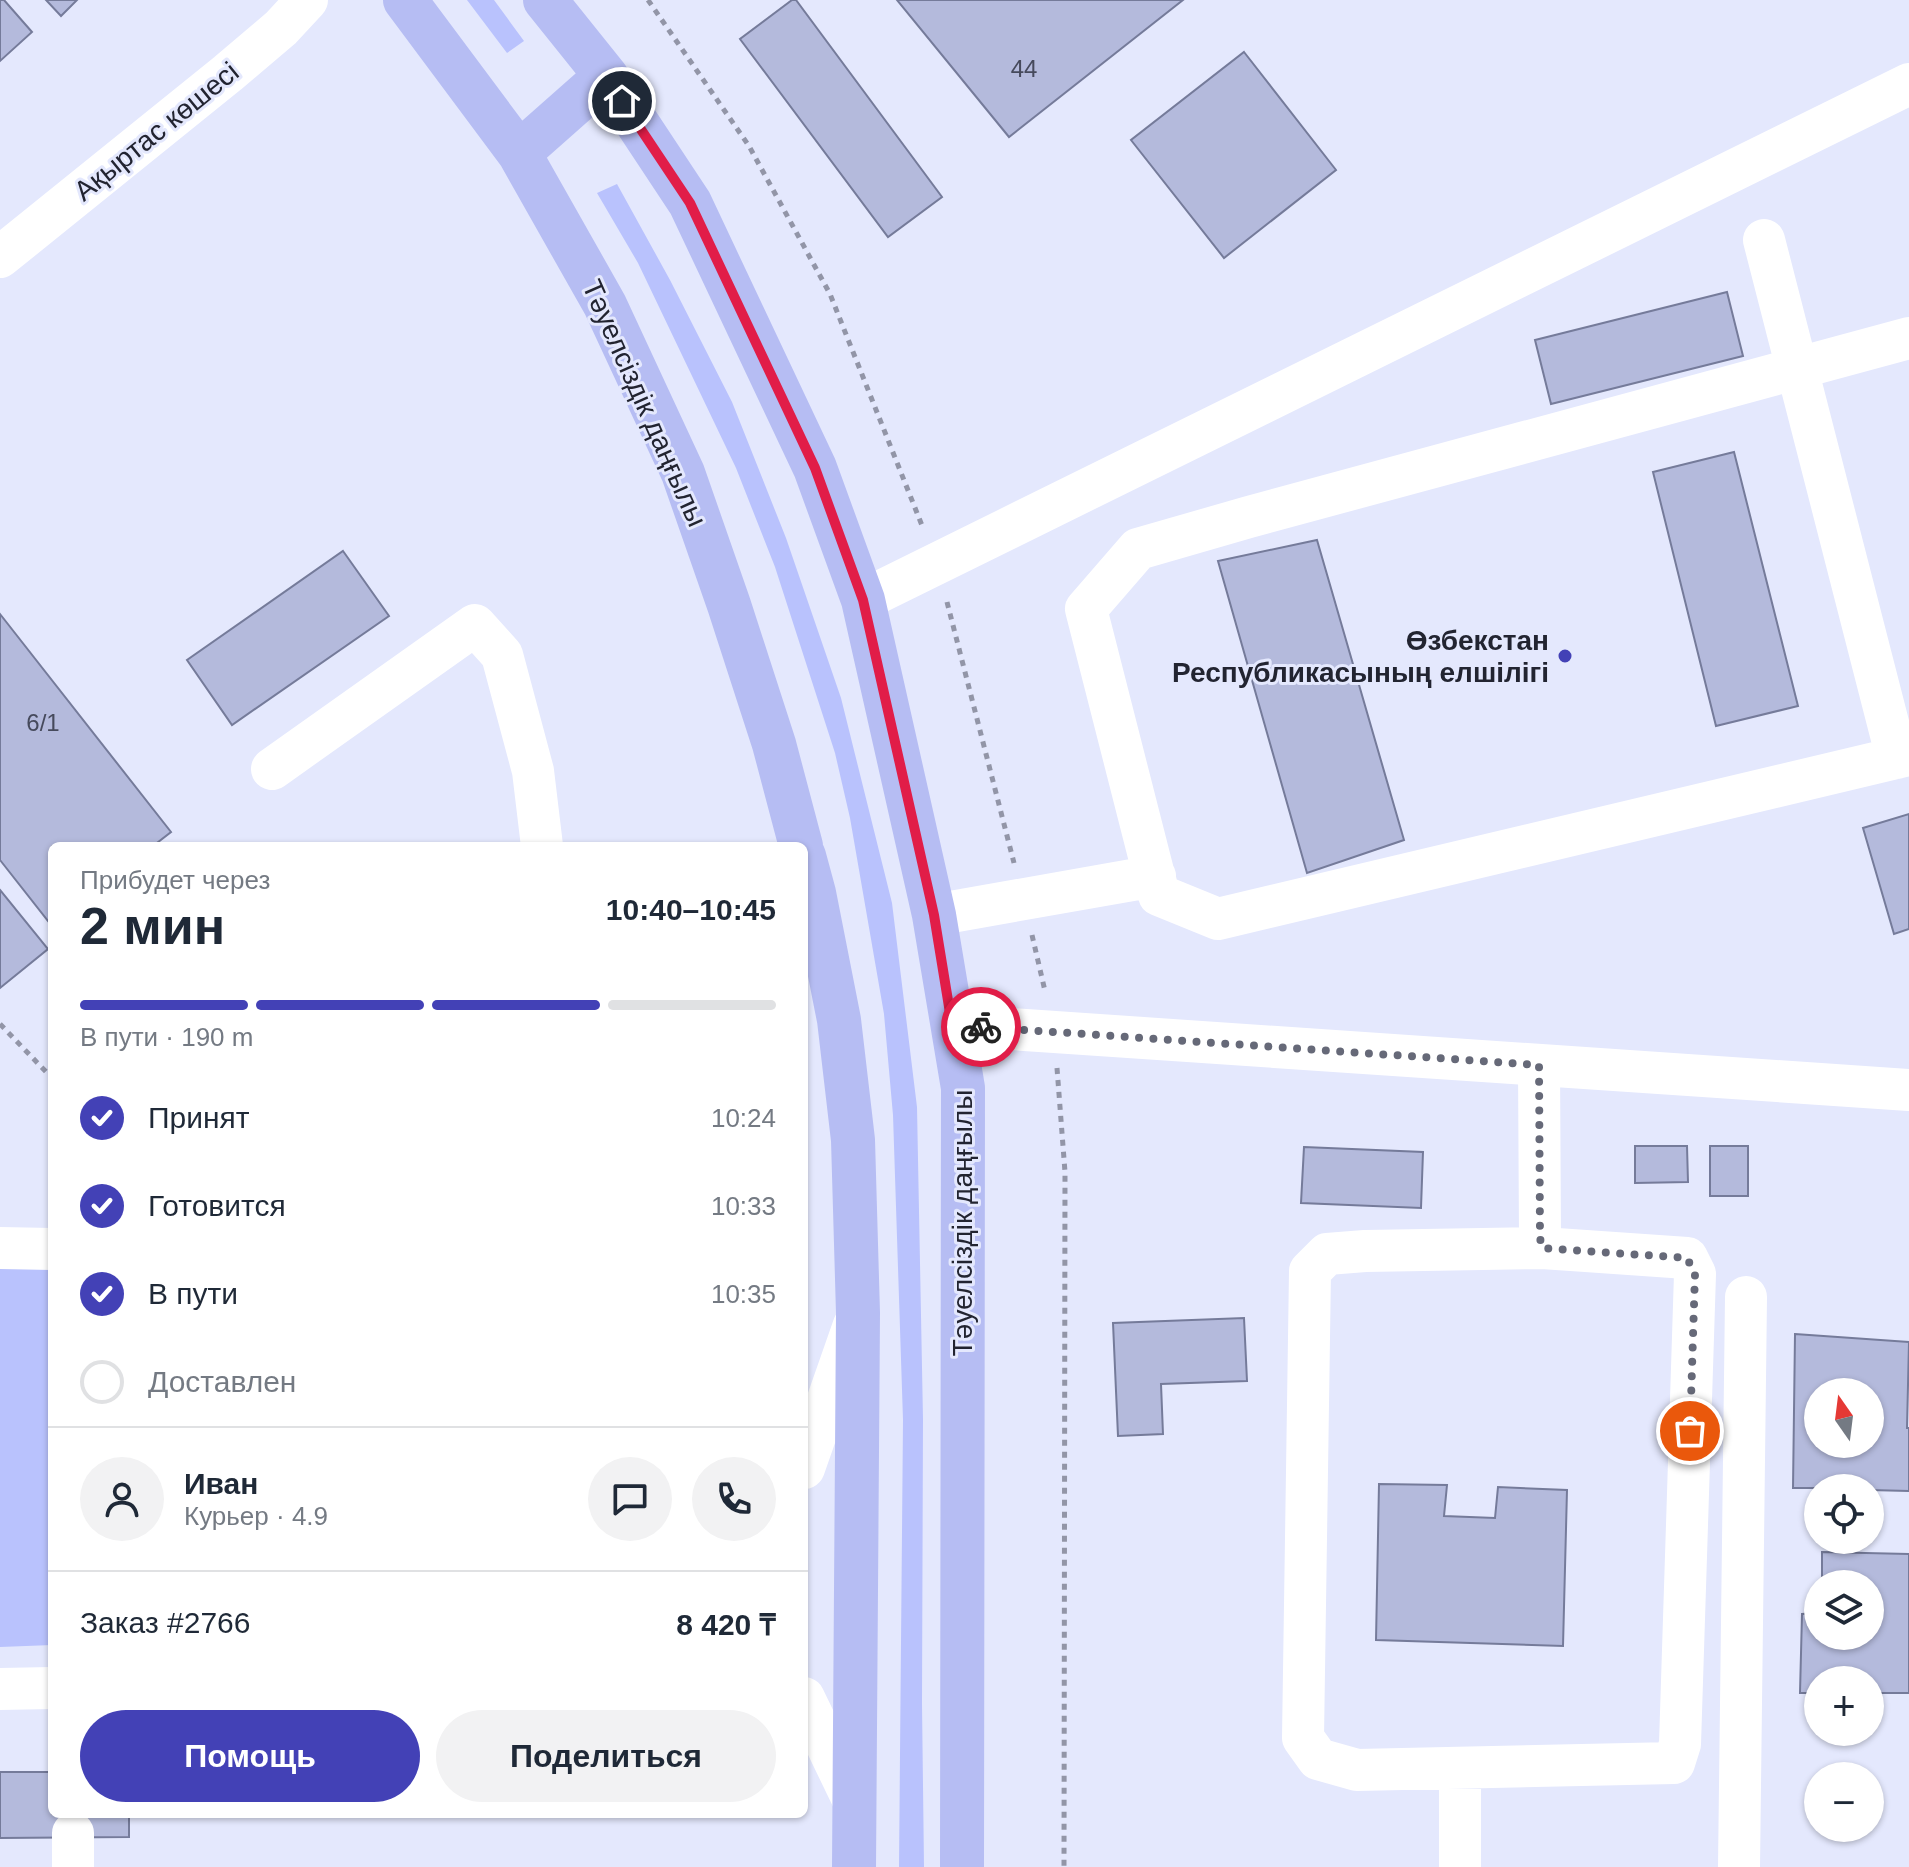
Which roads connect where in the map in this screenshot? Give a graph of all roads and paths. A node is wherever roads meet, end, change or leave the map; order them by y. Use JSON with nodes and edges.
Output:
{"nodes":[{"id":1,"x":307,"y":0,"type":"edge"},
{"id":2,"x":405,"y":0,"type":"edge"},
{"id":3,"x":545,"y":0,"type":"edge"},
{"id":4,"x":606,"y":76,"type":"junction"},
{"id":5,"x":1909,"y":84,"type":"edge"},
{"id":6,"x":519,"y":153,"type":"junction"},
{"id":7,"x":1764,"y":240,"type":"dead end"},
{"id":8,"x":0,"y":257,"type":"edge"},
{"id":9,"x":1909,"y":338,"type":"edge"},
{"id":10,"x":1797,"y":368,"type":"junction"},
{"id":11,"x":863,"y":600,"type":"junction"},
{"id":12,"x":1903,"y":757,"type":"edge"},
{"id":13,"x":272,"y":769,"type":"dead end"},
{"id":14,"x":542,"y":842,"type":"edge"},
{"id":15,"x":800,"y":842,"type":"edge"},
{"id":16,"x":808,"y":871,"type":"edge"},
{"id":17,"x":1155,"y":876,"type":"junction"},
{"id":18,"x":934,"y":915,"type":"junction"},
{"id":19,"x":0,"y":1024,"type":"edge"},
{"id":20,"x":952,"y":1025,"type":"junction"},
{"id":21,"x":1539,"y":1065,"type":"junction"},
{"id":22,"x":48,"y":1074,"type":"edge"},
{"id":23,"x":1909,"y":1090,"type":"edge"},
{"id":24,"x":0,"y":1248,"type":"edge"},
{"id":25,"x":1542,"y":1248,"type":"junction"},
{"id":26,"x":48,"y":1249,"type":"edge"},
{"id":27,"x":1746,"y":1297,"type":"dead end"},
{"id":28,"x":858,"y":1313,"type":"junction"},
{"id":29,"x":808,"y":1457,"type":"edge"},
{"id":30,"x":48,"y":1688,"type":"edge"},
{"id":31,"x":0,"y":1689,"type":"edge"},
{"id":32,"x":808,"y":1706,"type":"edge"},
{"id":33,"x":1460,"y":1768,"type":"junction"},
{"id":34,"x":855,"y":1804,"type":"junction"},
{"id":35,"x":854,"y":1867,"type":"edge"},
{"id":36,"x":962,"y":1867,"type":"edge"},
{"id":37,"x":1460,"y":1867,"type":"edge"},
{"id":38,"x":1739,"y":1867,"type":"edge"}],
"edges":[{"from":1,"to":8,"type":"street","name":"Ақыртас көшесі"},
{"from":2,"to":6,"type":"main road","name":"Тәуелсіздік даңғылы"},
{"from":3,"to":4,"type":"main road","name":"Тәуелсіздік даңғылы"},
{"from":4,"to":6,"type":"main road"},
{"from":4,"to":11,"type":"main road","name":"Тәуелсіздік даңғылы"},
{"from":5,"to":11,"type":"street"},
{"from":6,"to":15,"type":"main road","name":"Тәуелсіздік даңғылы"},
{"from":7,"to":10,"type":"street"},
{"from":9,"to":10,"type":"street"},
{"from":10,"to":12,"type":"street"},
{"from":10,"to":17,"type":"street"},
{"from":11,"to":18,"type":"main road","name":"Тәуелсіздік даңғылы"},
{"from":12,"to":17,"type":"street"},
{"from":13,"to":14,"type":"street"},
{"from":16,"to":28,"type":"main road"},
{"from":17,"to":18,"type":"street"},
{"from":18,"to":20,"type":"main road","name":"Тәуелсіздік даңғылы"},
{"from":19,"to":22,"type":"path"},
{"from":20,"to":21,"type":"street"},
{"from":20,"to":36,"type":"main road","name":"Тәуелсіздік даңғылы"},
{"from":21,"to":23,"type":"street"},
{"from":21,"to":25,"type":"street"},
{"from":24,"to":26,"type":"street"},
{"from":25,"to":33,"type":"street"},
{"from":25,"to":33,"type":"street"},
{"from":27,"to":38,"type":"street"},
{"from":28,"to":29,"type":"street"},
{"from":28,"to":34,"type":"main road"},
{"from":30,"to":31,"type":"street"},
{"from":32,"to":34,"type":"street"},
{"from":33,"to":37,"type":"street"},
{"from":34,"to":35,"type":"main road"}]}
